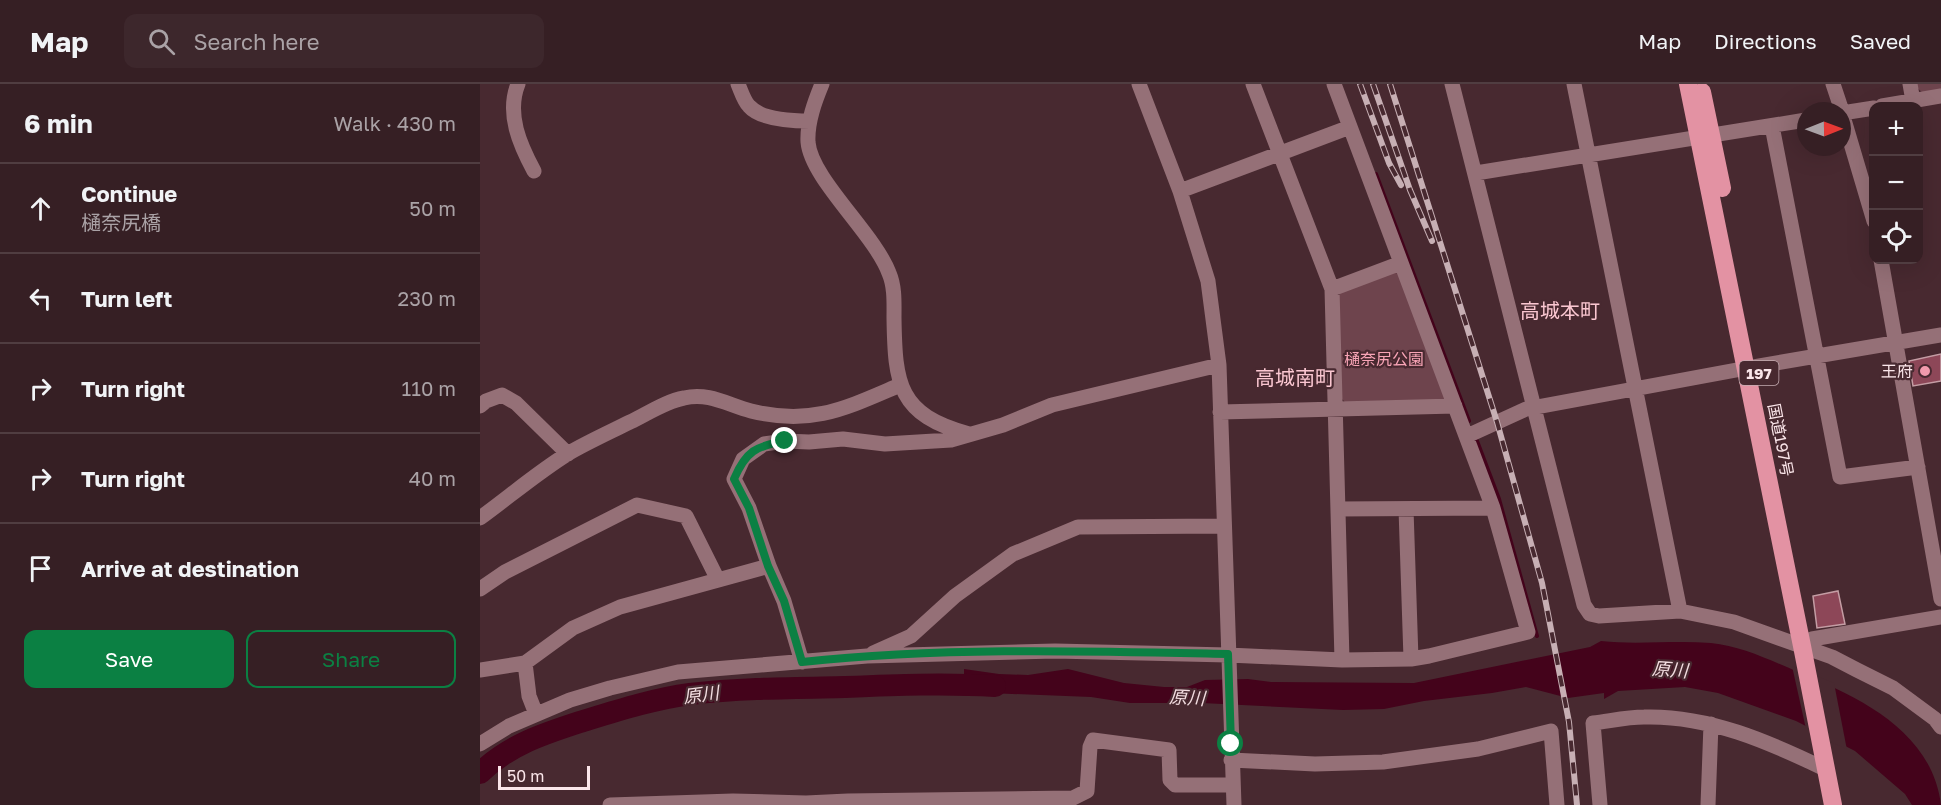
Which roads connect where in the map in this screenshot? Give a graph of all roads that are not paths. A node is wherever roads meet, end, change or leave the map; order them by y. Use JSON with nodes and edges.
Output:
{"nodes":[{"id":1,"x":518,"y":84,"type":"edge"},
{"id":2,"x":738,"y":84,"type":"edge"},
{"id":3,"x":822,"y":84,"type":"edge"},
{"id":4,"x":1139,"y":84,"type":"edge"},
{"id":5,"x":1253,"y":84,"type":"edge"},
{"id":6,"x":1334,"y":84,"type":"edge"},
{"id":7,"x":1452,"y":84,"type":"edge"},
{"id":8,"x":1574,"y":84,"type":"edge"},
{"id":9,"x":1688,"y":84,"type":"edge"},
{"id":10,"x":1700,"y":84,"type":"edge"},
{"id":11,"x":1833,"y":84,"type":"edge"},
{"id":12,"x":1910,"y":84,"type":"edge"},
{"id":13,"x":1941,"y":96,"type":"edge"},
{"id":14,"x":1913,"y":101,"type":"junction"},
{"id":15,"x":1839,"y":102,"type":"edge"},
{"id":16,"x":1907,"y":102,"type":"edge"},
{"id":17,"x":1869,"y":109,"type":"edge"},
{"id":18,"x":1851,"y":112,"type":"edge"},
{"id":19,"x":810,"y":122,"type":"junction"},
{"id":20,"x":1797,"y":122,"type":"edge"},
{"id":21,"x":1772,"y":126,"type":"junction"},
{"id":22,"x":1350,"y":127,"type":"junction"},
{"id":23,"x":1705,"y":136,"type":"junction"},
{"id":24,"x":1851,"y":143,"type":"edge"},
{"id":25,"x":1280,"y":154,"type":"junction"},
{"id":26,"x":1588,"y":156,"type":"junction"},
{"id":27,"x":534,"y":171,"type":"dead end"},
{"id":28,"x":1476,"y":173,"type":"junction"},
{"id":29,"x":1180,"y":191,"type":"junction"},
{"id":30,"x":1871,"y":210,"type":"edge"},
{"id":31,"x":1401,"y":262,"type":"junction"},
{"id":32,"x":1882,"y":264,"type":"edge"},
{"id":33,"x":1332,"y":289,"type":"junction"},
{"id":34,"x":1941,"y":335,"type":"edge"},
{"id":35,"x":1896,"y":343,"type":"junction"},
{"id":36,"x":1815,"y":357,"type":"junction"},
{"id":37,"x":1219,"y":365,"type":"junction"},
{"id":38,"x":1752,"y":368,"type":"junction"},
{"id":39,"x":900,"y":385,"type":"junction"},
{"id":40,"x":1635,"y":389,"type":"junction"},
{"id":41,"x":480,"y":406,"type":"edge"},
{"id":42,"x":1455,"y":406,"type":"junction"},
{"id":43,"x":1535,"y":407,"type":"junction"},
{"id":44,"x":1335,"y":409,"type":"junction"},
{"id":45,"x":1220,"y":412,"type":"junction"},
{"id":46,"x":972,"y":435,"type":"junction"},
{"id":47,"x":1467,"y":436,"type":"junction"},
{"id":48,"x":568,"y":454,"type":"junction"},
{"id":49,"x":1918,"y":467,"type":"junction"},
{"id":50,"x":1493,"y":508,"type":"junction"},
{"id":51,"x":1406,"y":509,"type":"junction"},
{"id":52,"x":1338,"y":510,"type":"junction"},
{"id":53,"x":480,"y":518,"type":"edge"},
{"id":54,"x":1224,"y":526,"type":"junction"},
{"id":55,"x":768,"y":566,"type":"junction"},
{"id":56,"x":718,"y":580,"type":"junction"},
{"id":57,"x":480,"y":589,"type":"edge"},
{"id":58,"x":1941,"y":599,"type":"edge"},
{"id":59,"x":1680,"y":612,"type":"junction"},
{"id":60,"x":1941,"y":617,"type":"edge"},
{"id":61,"x":1810,"y":651,"type":"junction"},
{"id":62,"x":867,"y":656,"type":"junction"},
{"id":63,"x":1228,"y":659,"type":"junction"},
{"id":64,"x":1411,"y":659,"type":"junction"},
{"id":65,"x":1342,"y":660,"type":"junction"},
{"id":66,"x":802,"y":662,"type":"junction"},
{"id":67,"x":525,"y":663,"type":"junction"},
{"id":68,"x":480,"y":670,"type":"edge"},
{"id":69,"x":536,"y":714,"type":"junction"},
{"id":70,"x":1939,"y":720,"type":"edge"},
{"id":71,"x":1711,"y":724,"type":"junction"},
{"id":72,"x":480,"y":744,"type":"edge"},
{"id":73,"x":1828,"y":749,"type":"junction"},
{"id":74,"x":1231,"y":752,"type":"junction"},
{"id":75,"x":1825,"y":769,"type":"junction"},
{"id":76,"x":1233,"y":785,"type":"junction"},
{"id":77,"x":610,"y":805,"type":"edge"},
{"id":78,"x":1234,"y":805,"type":"edge"},
{"id":79,"x":1557,"y":805,"type":"edge"},
{"id":80,"x":1600,"y":805,"type":"edge"},
{"id":81,"x":1708,"y":805,"type":"edge"},
{"id":82,"x":1833,"y":805,"type":"edge"},
{"id":83,"x":1845,"y":805,"type":"edge"}],
"edges":[{"from":1,"to":27,"type":"street"},
{"from":2,"to":19,"type":"street"},
{"from":3,"to":19,"type":"street"},
{"from":4,"to":29,"type":"street"},
{"from":5,"to":25,"type":"street"},
{"from":6,"to":22,"type":"street"},
{"from":7,"to":28,"type":"street"},
{"from":8,"to":26,"type":"street"},
{"from":9,"to":23,"type":"highway","name":"国道197号","number":"197"},
{"from":10,"to":23,"type":"highway","name":"国道197号","number":"197"},
{"from":11,"to":15,"type":"street"},
{"from":12,"to":14,"type":"street"},
{"from":13,"to":14,"type":"street"},
{"from":14,"to":16,"type":"street"},
{"from":17,"to":18,"type":"street"},
{"from":19,"to":39,"type":"street"},
{"from":20,"to":21,"type":"street"},
{"from":21,"to":23,"type":"street"},
{"from":21,"to":36,"type":"street"},
{"from":22,"to":25,"type":"street"},
{"from":22,"to":31,"type":"street"},
{"from":23,"to":26,"type":"street"},
{"from":23,"to":38,"type":"highway","name":"国道197号","number":"197"},
{"from":24,"to":30,"type":"street"},
{"from":25,"to":29,"type":"street"},
{"from":25,"to":33,"type":"street"},
{"from":26,"to":28,"type":"street"},
{"from":26,"to":40,"type":"street"},
{"from":28,"to":43,"type":"street"},
{"from":29,"to":37,"type":"street"},
{"from":31,"to":33,"type":"street"},
{"from":31,"to":42,"type":"street"},
{"from":32,"to":35,"type":"street"},
{"from":33,"to":44,"type":"street"},
{"from":34,"to":35,"type":"street"},
{"from":35,"to":36,"type":"street"},
{"from":35,"to":49,"type":"street"},
{"from":36,"to":38,"type":"street"},
{"from":36,"to":49,"type":"street"},
{"from":37,"to":45,"type":"street"},
{"from":37,"to":46,"type":"street"},
{"from":38,"to":40,"type":"street"},
{"from":38,"to":61,"type":"highway","name":"国道197号","number":"197"},
{"from":39,"to":46,"type":"street"},
{"from":39,"to":48,"type":"street"},
{"from":40,"to":43,"type":"street"},
{"from":40,"to":59,"type":"street"},
{"from":41,"to":48,"type":"street"},
{"from":42,"to":44,"type":"street"},
{"from":42,"to":47,"type":"street"},
{"from":43,"to":47,"type":"street"},
{"from":43,"to":59,"type":"street"},
{"from":44,"to":45,"type":"street"},
{"from":44,"to":52,"type":"street"},
{"from":45,"to":54,"type":"street"},
{"from":46,"to":55,"type":"street"},
{"from":47,"to":50,"type":"street"},
{"from":48,"to":53,"type":"street"},
{"from":49,"to":58,"type":"street"},
{"from":50,"to":51,"type":"street"},
{"from":50,"to":64,"type":"street"},
{"from":51,"to":52,"type":"street"},
{"from":51,"to":64,"type":"street"},
{"from":52,"to":65,"type":"street"},
{"from":54,"to":62,"type":"street"},
{"from":54,"to":63,"type":"street"},
{"from":55,"to":56,"type":"street"},
{"from":55,"to":66,"type":"street"},
{"from":56,"to":57,"type":"street"},
{"from":56,"to":67,"type":"street"},
{"from":59,"to":61,"type":"street"},
{"from":60,"to":61,"type":"street"},
{"from":61,"to":70,"type":"street"},
{"from":61,"to":73,"type":"highway","name":"国道197号","number":"197"},
{"from":62,"to":63,"type":"street"},
{"from":62,"to":66,"type":"street"},
{"from":63,"to":65,"type":"street"},
{"from":63,"to":74,"type":"street"},
{"from":64,"to":65,"type":"street"},
{"from":66,"to":69,"type":"street"},
{"from":67,"to":68,"type":"street"},
{"from":67,"to":69,"type":"street"},
{"from":69,"to":72,"type":"street"},
{"from":71,"to":75,"type":"street"},
{"from":71,"to":80,"type":"street"},
{"from":71,"to":81,"type":"street"},
{"from":73,"to":75,"type":"highway","name":"国道197号","number":"197"},
{"from":73,"to":83,"type":"highway","name":"国道197号","number":"197"},
{"from":74,"to":76,"type":"street"},
{"from":74,"to":79,"type":"street"},
{"from":75,"to":82,"type":"highway","name":"国道197号","number":"197"},
{"from":76,"to":77,"type":"street"},
{"from":76,"to":78,"type":"street"}]}
